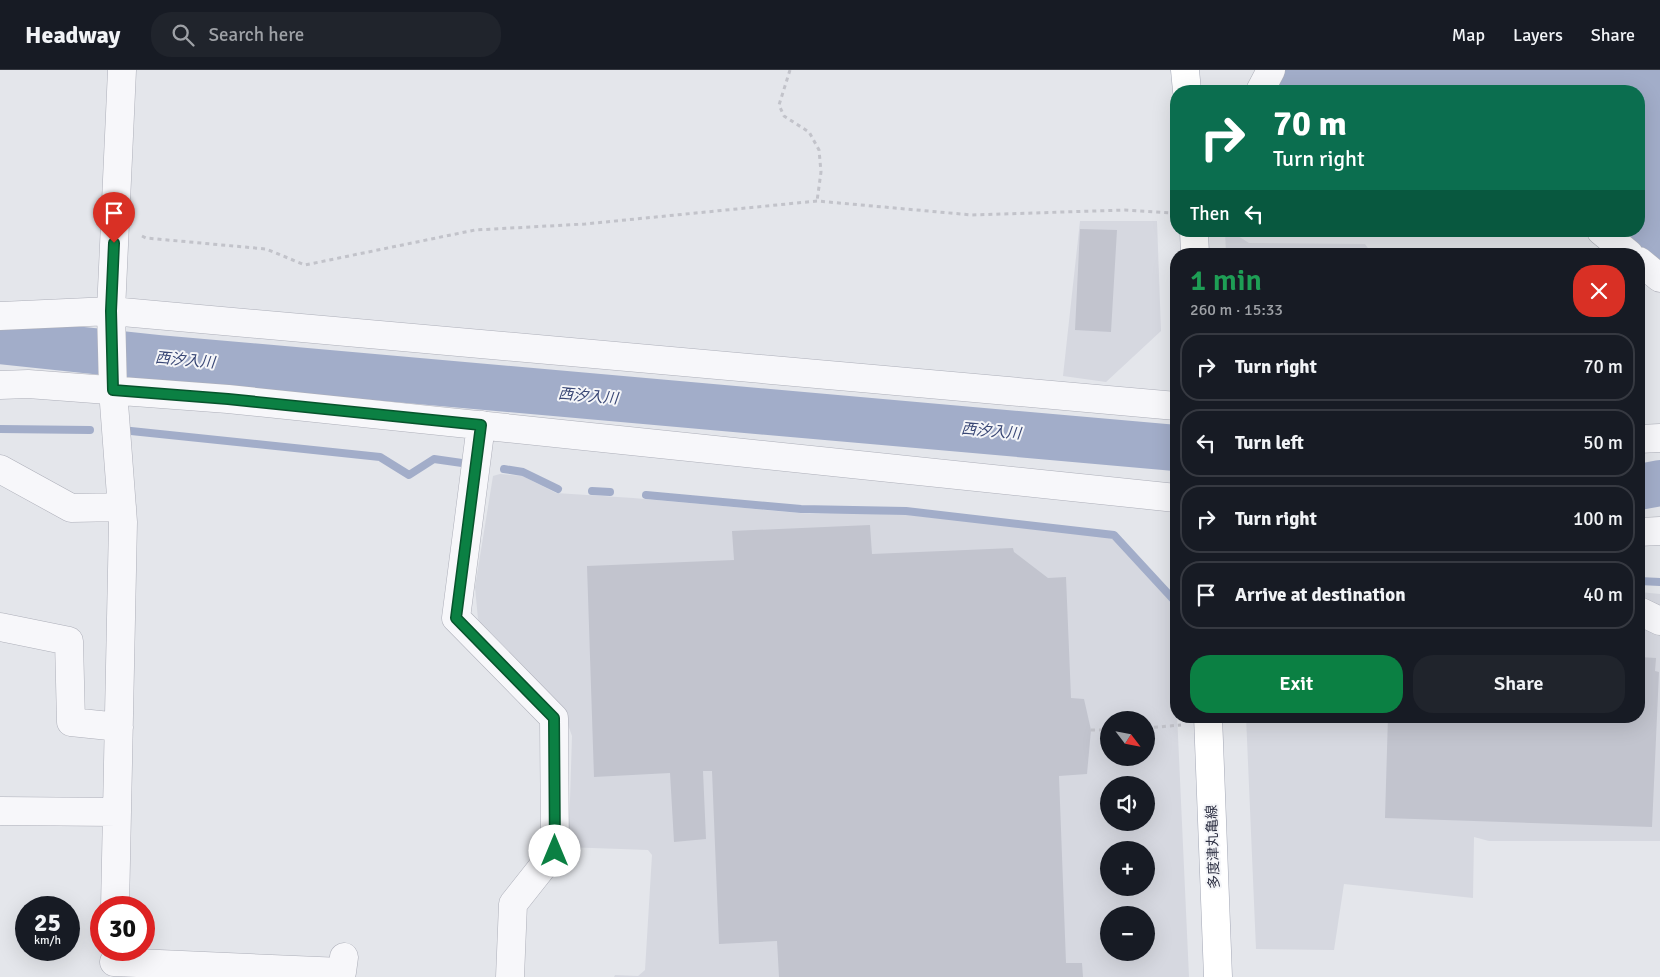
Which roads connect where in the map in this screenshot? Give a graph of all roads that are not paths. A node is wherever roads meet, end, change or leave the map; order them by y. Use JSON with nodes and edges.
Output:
{"nodes":[{"id":1,"x":122,"y":70,"type":"edge"},
{"id":2,"x":1185,"y":70,"type":"edge"},
{"id":3,"x":1271,"y":70,"type":"edge"},
{"id":4,"x":1186,"y":85,"type":"edge"},
{"id":5,"x":1263,"y":85,"type":"edge"},
{"id":6,"x":1608,"y":237,"type":"edge"},
{"id":7,"x":1622,"y":248,"type":"edge"},
{"id":8,"x":1645,"y":266,"type":"edge"},
{"id":9,"x":1660,"y":278,"type":"edge"},
{"id":10,"x":0,"y":316,"type":"edge"},
{"id":11,"x":111,"y":323,"type":"junction"},
{"id":12,"x":113,"y":381,"type":"junction"},
{"id":13,"x":0,"y":385,"type":"edge"},
{"id":14,"x":1170,"y":406,"type":"edge"},
{"id":15,"x":481,"y":425,"type":"junction"},
{"id":16,"x":1660,"y":438,"type":"edge"},
{"id":17,"x":1645,"y":439,"type":"edge"},
{"id":18,"x":0,"y":469,"type":"edge"},
{"id":19,"x":1170,"y":497,"type":"edge"},
{"id":20,"x":122,"y":507,"type":"junction"},
{"id":21,"x":1660,"y":531,"type":"edge"},
{"id":22,"x":1645,"y":532,"type":"edge"},
{"id":23,"x":1645,"y":614,"type":"edge"},
{"id":24,"x":1660,"y":621,"type":"edge"},
{"id":25,"x":0,"y":627,"type":"edge"},
{"id":26,"x":1196,"y":723,"type":"edge"},
{"id":27,"x":119,"y":727,"type":"junction"},
{"id":28,"x":0,"y":811,"type":"edge"},
{"id":29,"x":117,"y":812,"type":"junction"},
{"id":30,"x":115,"y":896,"type":"edge"},
{"id":31,"x":344,"y":957,"type":"dead end"},
{"id":32,"x":114,"y":963,"type":"edge"},
{"id":33,"x":510,"y":977,"type":"edge"},
{"id":34,"x":1218,"y":977,"type":"edge"}],
"edges":[{"from":1,"to":11,"type":"street"},
{"from":2,"to":4,"type":"main road"},
{"from":3,"to":5,"type":"street"},
{"from":6,"to":7,"type":"street"},
{"from":8,"to":9,"type":"street"},
{"from":10,"to":11,"type":"street"},
{"from":11,"to":12,"type":"street"},
{"from":11,"to":14,"type":"street"},
{"from":12,"to":13,"type":"street"},
{"from":12,"to":15,"type":"street"},
{"from":12,"to":20,"type":"street"},
{"from":15,"to":19,"type":"street"},
{"from":15,"to":33,"type":"street"},
{"from":16,"to":17,"type":"street"},
{"from":18,"to":20,"type":"street"},
{"from":20,"to":27,"type":"street"},
{"from":21,"to":22,"type":"street"},
{"from":23,"to":24,"type":"street"},
{"from":25,"to":27,"type":"street"},
{"from":26,"to":34,"type":"main road","name":"多度津丸亀線"},
{"from":27,"to":29,"type":"street"},
{"from":28,"to":29,"type":"street"},
{"from":29,"to":30,"type":"street"},
{"from":31,"to":32,"type":"street"}]}
